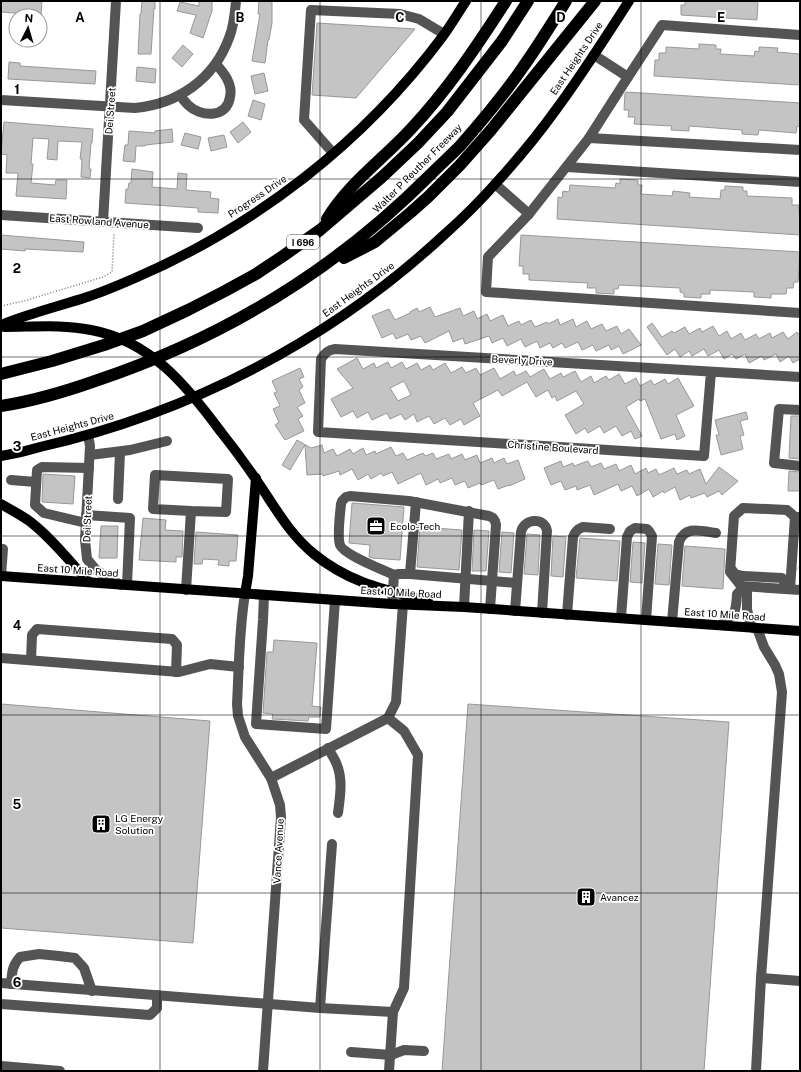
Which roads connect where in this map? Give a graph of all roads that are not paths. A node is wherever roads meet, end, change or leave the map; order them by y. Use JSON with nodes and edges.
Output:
{"nodes":[{"id":1,"x":116,"y":1,"type":"edge"},
{"id":2,"x":236,"y":1,"type":"edge"},
{"id":3,"x":466,"y":1,"type":"edge"},
{"id":4,"x":506,"y":1,"type":"edge"},
{"id":5,"x":528,"y":1,"type":"edge"},
{"id":6,"x":566,"y":1,"type":"edge"},
{"id":7,"x":595,"y":1,"type":"edge"},
{"id":8,"x":629,"y":1,"type":"edge"},
{"id":9,"x":444,"y":34,"type":"junction"},
{"id":10,"x":800,"y":34,"type":"edge"},
{"id":11,"x":594,"y":55,"type":"junction"},
{"id":12,"x":216,"y":64,"type":"junction"},
{"id":13,"x":628,"y":77,"type":"junction"},
{"id":14,"x":180,"y":95,"type":"junction"},
{"id":15,"x":1,"y":100,"type":"edge"},
{"id":16,"x":110,"y":107,"type":"junction"},
{"id":17,"x":589,"y":138,"type":"junction"},
{"id":18,"x":800,"y":150,"type":"edge"},
{"id":19,"x":333,"y":154,"type":"junction"},
{"id":20,"x":567,"y":167,"type":"junction"},
{"id":21,"x":800,"y":182,"type":"edge"},
{"id":22,"x":495,"y":184,"type":"junction"},
{"id":23,"x":529,"y":214,"type":"junction"},
{"id":24,"x":1,"y":215,"type":"edge"},
{"id":25,"x":103,"y":222,"type":"junction"},
{"id":26,"x":198,"y":228,"type":"dead end"},
{"id":27,"x":320,"y":230,"type":"junction"},
{"id":28,"x":310,"y":276,"type":"junction"},
{"id":29,"x":800,"y":313,"type":"edge"},
{"id":30,"x":1,"y":326,"type":"edge"},
{"id":31,"x":711,"y":372,"type":"junction"},
{"id":32,"x":1,"y":374,"type":"edge"},
{"id":33,"x":800,"y":377,"type":"edge"},
{"id":34,"x":195,"y":397,"type":"junction"},
{"id":35,"x":1,"y":406,"type":"edge"},
{"id":36,"x":800,"y":410,"type":"edge"},
{"id":37,"x":318,"y":432,"type":"joint"},
{"id":38,"x":88,"y":435,"type":"junction"},
{"id":39,"x":167,"y":441,"type":"dead end"},
{"id":40,"x":120,"y":452,"type":"junction"},
{"id":41,"x":90,"y":455,"type":"junction"},
{"id":42,"x":1,"y":456,"type":"edge"},
{"id":43,"x":800,"y":466,"type":"edge"},
{"id":44,"x":89,"y":468,"type":"junction"},
{"id":45,"x":256,"y":478,"type":"junction"},
{"id":46,"x":11,"y":480,"type":"dead end"},
{"id":47,"x":36,"y":482,"type":"junction"},
{"id":48,"x":118,"y":499,"type":"dead end"},
{"id":49,"x":416,"y":502,"type":"junction"},
{"id":50,"x":1,"y":504,"type":"edge"},
{"id":51,"x":191,"y":511,"type":"junction"},
{"id":52,"x":469,"y":512,"type":"junction"},
{"id":53,"x":797,"y":517,"type":"edge"},
{"id":54,"x":86,"y":519,"type":"junction"},
{"id":55,"x":610,"y":529,"type":"dead end"},
{"id":56,"x":716,"y":533,"type":"dead end"},
{"id":57,"x":796,"y":537,"type":"edge"},
{"id":58,"x":2,"y":549,"type":"edge"},
{"id":59,"x":796,"y":552,"type":"edge"},
{"id":60,"x":795,"y":566,"type":"edge"},
{"id":61,"x":731,"y":568,"type":"junction"},
{"id":62,"x":410,"y":574,"type":"junction"},
{"id":63,"x":394,"y":575,"type":"junction"},
{"id":64,"x":1,"y":576,"type":"edge"},
{"id":65,"x":465,"y":578,"type":"junction"},
{"id":66,"x":492,"y":580,"type":"junction"},
{"id":67,"x":89,"y":582,"type":"junction"},
{"id":68,"x":516,"y":583,"type":"junction"},
{"id":69,"x":124,"y":585,"type":"junction"},
{"id":70,"x":742,"y":587,"type":"junction"},
{"id":71,"x":792,"y":589,"type":"edge"},
{"id":72,"x":186,"y":590,"type":"junction"},
{"id":73,"x":393,"y":592,"type":"junction"},
{"id":74,"x":245,"y":594,"type":"junction"},
{"id":75,"x":264,"y":595,"type":"junction"},
{"id":76,"x":335,"y":600,"type":"junction"},
{"id":77,"x":392,"y":604,"type":"junction"},
{"id":78,"x":403,"y":604,"type":"junction"},
{"id":79,"x":445,"y":606,"type":"junction"},
{"id":80,"x":464,"y":607,"type":"junction"},
{"id":81,"x":490,"y":609,"type":"junction"},
{"id":82,"x":515,"y":611,"type":"junction"},
{"id":83,"x":542,"y":613,"type":"junction"},
{"id":84,"x":567,"y":614,"type":"junction"},
{"id":85,"x":620,"y":618,"type":"junction"},
{"id":86,"x":646,"y":620,"type":"junction"},
{"id":87,"x":672,"y":622,"type":"junction"},
{"id":88,"x":721,"y":625,"type":"junction"},
{"id":89,"x":755,"y":628,"type":"junction"},
{"id":90,"x":800,"y":631,"type":"edge"},
{"id":91,"x":1,"y":658,"type":"edge"},
{"id":92,"x":30,"y":660,"type":"junction"},
{"id":93,"x":239,"y":667,"type":"junction"},
{"id":94,"x":176,"y":672,"type":"junction"},
{"id":95,"x":388,"y":718,"type":"junction"},
{"id":96,"x":328,"y":748,"type":"junction"},
{"id":97,"x":271,"y":778,"type":"junction"},
{"id":98,"x":338,"y":813,"type":"dead end"},
{"id":99,"x":332,"y":844,"type":"dead end"},
{"id":100,"x":761,"y":978,"type":"junction"},
{"id":101,"x":800,"y":981,"type":"edge"},
{"id":102,"x":6,"y":984,"type":"edge"},
{"id":103,"x":92,"y":990,"type":"junction"},
{"id":104,"x":157,"y":995,"type":"junction"},
{"id":105,"x":1,"y":1004,"type":"edge"},
{"id":106,"x":268,"y":1004,"type":"junction"},
{"id":107,"x":320,"y":1008,"type":"junction"},
{"id":108,"x":393,"y":1012,"type":"junction"},
{"id":109,"x":424,"y":1051,"type":"dead end"},
{"id":110,"x":351,"y":1052,"type":"dead end"},
{"id":111,"x":390,"y":1055,"type":"junction"},
{"id":112,"x":1,"y":1066,"type":"edge"},
{"id":113,"x":60,"y":1071,"type":"edge"},
{"id":114,"x":263,"y":1071,"type":"edge"},
{"id":115,"x":389,"y":1071,"type":"edge"},
{"id":116,"x":756,"y":1071,"type":"edge"}],
"edges":[{"from":1,"to":16,"type":"street","name":"Dei Street"},
{"from":2,"to":12,"type":"street"},
{"from":3,"to":9,"type":"main road","name":"Progress Drive"},
{"from":4,"to":27,"type":"highway"},
{"from":5,"to":27,"type":"highway","name":"Walter P Reuther Freeway","number":"I 696"},
{"from":6,"to":28,"type":"highway","name":"Walter P Reuther Freeway"},
{"from":7,"to":28,"type":"highway"},
{"from":8,"to":11,"type":"main road","name":"East Heights Drive"},
{"from":9,"to":19,"type":"main road","name":"Progress Drive"},
{"from":9,"to":19,"type":"street"},
{"from":10,"to":13,"type":"street"},
{"from":11,"to":13,"type":"street"},
{"from":11,"to":22,"type":"main road","name":"East Heights Drive"},
{"from":12,"to":14,"type":"street"},
{"from":12,"to":14,"type":"street"},
{"from":13,"to":17,"type":"street"},
{"from":14,"to":16,"type":"street"},
{"from":15,"to":16,"type":"street"},
{"from":16,"to":25,"type":"street","name":"Dei Street"},
{"from":17,"to":18,"type":"street"},
{"from":17,"to":20,"type":"street"},
{"from":19,"to":30,"type":"main road","name":"Progress Drive"},
{"from":20,"to":21,"type":"street"},
{"from":20,"to":23,"type":"street"},
{"from":22,"to":23,"type":"street"},
{"from":22,"to":34,"type":"main road","name":"East Heights Drive"},
{"from":23,"to":29,"type":"street"},
{"from":24,"to":25,"type":"street","name":"East Rowland Avenue"},
{"from":25,"to":26,"type":"street","name":"East Rowland Avenue"},
{"from":27,"to":32,"type":"highway","name":"Walter P Reuther Freeway","number":"I 696"},
{"from":28,"to":35,"type":"highway","name":"Walter P Reuther Freeway"},
{"from":30,"to":34,"type":"main road"},
{"from":31,"to":33,"type":"street","name":"Beverly Drive"},
{"from":31,"to":37,"type":"street","name":"Beverly Drive"},
{"from":31,"to":37,"type":"street","name":"Christine Boulevard"},
{"from":34,"to":38,"type":"main road","name":"East Heights Drive"},
{"from":34,"to":45,"type":"main road"},
{"from":36,"to":43,"type":"street"},
{"from":38,"to":41,"type":"street","name":"Dei Street"},
{"from":38,"to":42,"type":"main road","name":"East Heights Drive"},
{"from":39,"to":40,"type":"street"},
{"from":40,"to":41,"type":"street"},
{"from":40,"to":48,"type":"street"},
{"from":41,"to":44,"type":"street","name":"Dei Street"},
{"from":44,"to":47,"type":"street"},
{"from":44,"to":54,"type":"street","name":"Dei Street"},
{"from":45,"to":73,"type":"main road"},
{"from":45,"to":74,"type":"main road"},
{"from":46,"to":47,"type":"street"},
{"from":47,"to":54,"type":"street"},
{"from":49,"to":52,"type":"street"},
{"from":49,"to":62,"type":"street"},
{"from":49,"to":63,"type":"street"},
{"from":50,"to":67,"type":"main road"},
{"from":51,"to":51,"type":"street"},
{"from":51,"to":72,"type":"street"},
{"from":52,"to":65,"type":"street"},
{"from":52,"to":66,"type":"street"},
{"from":53,"to":57,"type":"street"},
{"from":53,"to":61,"type":"street"},
{"from":54,"to":69,"type":"street","name":"Dei Street"},
{"from":54,"to":69,"type":"street"},
{"from":55,"to":84,"type":"street"},
{"from":56,"to":87,"type":"street"},
{"from":57,"to":59,"type":"street"},
{"from":58,"to":64,"type":"street"},
{"from":59,"to":60,"type":"street"},
{"from":60,"to":71,"type":"street"},
{"from":61,"to":70,"type":"street"},
{"from":61,"to":71,"type":"street"},
{"from":62,"to":63,"type":"street"},
{"from":62,"to":65,"type":"street"},
{"from":63,"to":73,"type":"street"},
{"from":64,"to":67,"type":"main road","name":"East 10 Mile Road"},
{"from":65,"to":66,"type":"street"},
{"from":65,"to":80,"type":"street"},
{"from":66,"to":68,"type":"street"},
{"from":66,"to":81,"type":"street"},
{"from":67,"to":69,"type":"main road","name":"East 10 Mile Road"},
{"from":68,"to":82,"type":"street"},
{"from":68,"to":83,"type":"street"},
{"from":69,"to":72,"type":"main road","name":"East 10 Mile Road"},
{"from":70,"to":71,"type":"street"},
{"from":70,"to":88,"type":"street"},
{"from":70,"to":89,"type":"street"},
{"from":72,"to":74,"type":"main road","name":"East 10 Mile Road"},
{"from":73,"to":77,"type":"street"},
{"from":73,"to":79,"type":"main road"},
{"from":74,"to":75,"type":"main road","name":"East 10 Mile Road"},
{"from":74,"to":93,"type":"street","name":"Vance Avenue"},
{"from":75,"to":76,"type":"main road","name":"East 10 Mile Road"},
{"from":75,"to":76,"type":"street"},
{"from":76,"to":77,"type":"main road","name":"East 10 Mile Road"},
{"from":77,"to":78,"type":"main road","name":"East 10 Mile Road"},
{"from":78,"to":79,"type":"main road","name":"East 10 Mile Road"},
{"from":78,"to":95,"type":"street"},
{"from":79,"to":80,"type":"main road","name":"East 10 Mile Road"},
{"from":80,"to":81,"type":"main road","name":"East 10 Mile Road"},
{"from":81,"to":82,"type":"main road","name":"East 10 Mile Road"},
{"from":82,"to":83,"type":"main road","name":"East 10 Mile Road"},
{"from":83,"to":84,"type":"main road","name":"East 10 Mile Road"},
{"from":84,"to":85,"type":"main road","name":"East 10 Mile Road"},
{"from":85,"to":86,"type":"main road","name":"East 10 Mile Road"},
{"from":85,"to":86,"type":"street"},
{"from":86,"to":87,"type":"main road","name":"East 10 Mile Road"},
{"from":87,"to":88,"type":"main road","name":"East 10 Mile Road"},
{"from":88,"to":89,"type":"main road","name":"East 10 Mile Road"},
{"from":89,"to":90,"type":"main road","name":"East 10 Mile Road"},
{"from":89,"to":100,"type":"street"},
{"from":91,"to":92,"type":"street"},
{"from":92,"to":94,"type":"street"},
{"from":92,"to":94,"type":"street"},
{"from":93,"to":94,"type":"street"},
{"from":93,"to":97,"type":"street","name":"Vance Avenue"},
{"from":95,"to":96,"type":"street"},
{"from":95,"to":108,"type":"street"},
{"from":96,"to":97,"type":"street"},
{"from":96,"to":98,"type":"street"},
{"from":97,"to":106,"type":"street","name":"Vance Avenue"},
{"from":99,"to":107,"type":"street"},
{"from":100,"to":101,"type":"street"},
{"from":100,"to":116,"type":"street"},
{"from":102,"to":103,"type":"street"},
{"from":102,"to":103,"type":"street"},
{"from":103,"to":104,"type":"street"},
{"from":104,"to":105,"type":"street"},
{"from":104,"to":106,"type":"street"},
{"from":106,"to":107,"type":"street"},
{"from":106,"to":114,"type":"street","name":"Vance Avenue"},
{"from":107,"to":108,"type":"street"},
{"from":108,"to":111,"type":"street"},
{"from":109,"to":111,"type":"street"},
{"from":110,"to":111,"type":"street"},
{"from":111,"to":115,"type":"street"},
{"from":112,"to":113,"type":"street"}]}
